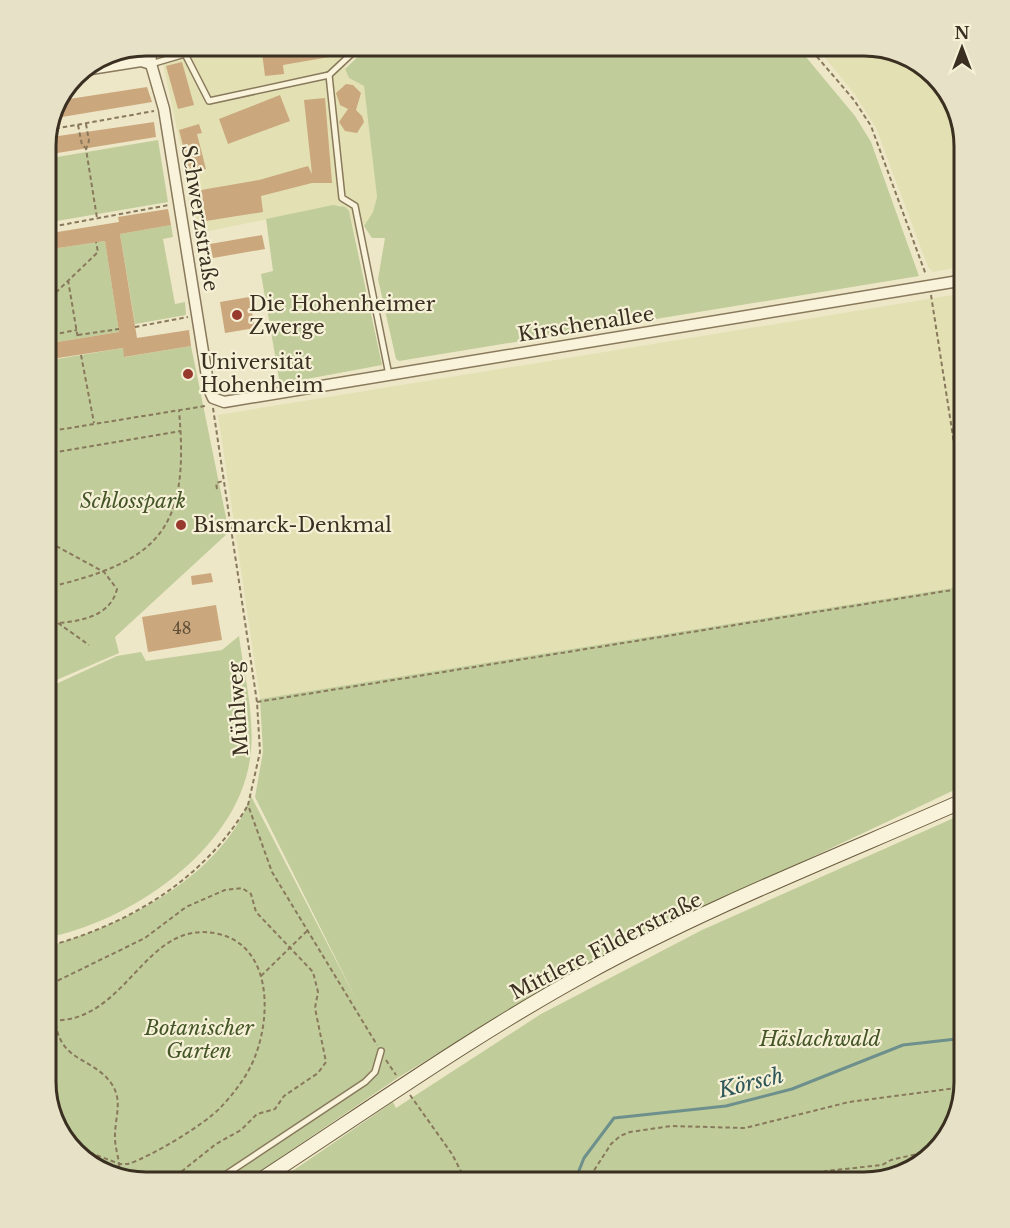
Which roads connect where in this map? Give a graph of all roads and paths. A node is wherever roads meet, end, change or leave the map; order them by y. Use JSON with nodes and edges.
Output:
{"nodes":[{"id":1,"x":151,"y":56,"type":"edge"},
{"id":2,"x":178,"y":56,"type":"edge"},
{"id":3,"x":186,"y":56,"type":"edge"},
{"id":4,"x":349,"y":56,"type":"edge"},
{"id":5,"x":816,"y":56,"type":"edge"},
{"id":6,"x":151,"y":64,"type":"junction"},
{"id":7,"x":102,"y":67,"type":"edge"},
{"id":8,"x":329,"y":75,"type":"junction"},
{"id":9,"x":164,"y":109,"type":"junction"},
{"id":10,"x":86,"y":123,"type":"junction"},
{"id":11,"x":78,"y":125,"type":"junction"},
{"id":12,"x":58,"y":128,"type":"edge"},
{"id":13,"x":87,"y":149,"type":"junction"},
{"id":14,"x":179,"y":203,"type":"junction"},
{"id":15,"x":95,"y":219,"type":"junction"},
{"id":16,"x":56,"y":226,"type":"edge"},
{"id":17,"x":94,"y":226,"type":"dead end"},
{"id":18,"x":96,"y":242,"type":"dead end"},
{"id":19,"x":68,"y":280,"type":"junction"},
{"id":20,"x":955,"y":282,"type":"edge"},
{"id":21,"x":929,"y":286,"type":"junction"},
{"id":22,"x":58,"y":290,"type":"edge"},
{"id":23,"x":197,"y":316,"type":"junction"},
{"id":24,"x":135,"y":327,"type":"dead end"},
{"id":25,"x":119,"y":329,"type":"dead end"},
{"id":26,"x":77,"y":330,"type":"junction"},
{"id":27,"x":56,"y":334,"type":"edge"},
{"id":28,"x":81,"y":355,"type":"dead end"},
{"id":29,"x":389,"y":375,"type":"junction"},
{"id":30,"x":213,"y":401,"type":"junction"},
{"id":31,"x":179,"y":411,"type":"junction"},
{"id":32,"x":94,"y":424,"type":"junction"},
{"id":33,"x":56,"y":430,"type":"edge"},
{"id":34,"x":181,"y":431,"type":"junction"},
{"id":35,"x":955,"y":451,"type":"edge"},
{"id":36,"x":56,"y":452,"type":"edge"},
{"id":37,"x":223,"y":481,"type":"junction"},
{"id":38,"x":217,"y":489,"type":"dead end"},
{"id":39,"x":56,"y":546,"type":"edge"},
{"id":40,"x":104,"y":572,"type":"junction"},
{"id":41,"x":56,"y":585,"type":"edge"},
{"id":42,"x":955,"y":590,"type":"edge"},
{"id":43,"x":58,"y":623,"type":"joint"},
{"id":44,"x":89,"y":645,"type":"dead end"},
{"id":45,"x":257,"y":702,"type":"junction"},
{"id":46,"x":248,"y":805,"type":"junction"},
{"id":47,"x":955,"y":805,"type":"edge"},
{"id":48,"x":308,"y":930,"type":"junction"},
{"id":49,"x":56,"y":943,"type":"edge"},
{"id":50,"x":289,"y":948,"type":"junction"},
{"id":51,"x":261,"y":976,"type":"junction"},
{"id":52,"x":56,"y":982,"type":"edge"},
{"id":53,"x":56,"y":1021,"type":"edge"},
{"id":54,"x":56,"y":1024,"type":"edge"},
{"id":55,"x":381,"y":1051,"type":"junction"},
{"id":56,"x":404,"y":1086,"type":"junction"},
{"id":57,"x":954,"y":1089,"type":"edge"},
{"id":58,"x":89,"y":1153,"type":"edge"},
{"id":59,"x":920,"y":1153,"type":"edge"},
{"id":60,"x":120,"y":1164,"type":"junction"},
{"id":61,"x":120,"y":1168,"type":"edge"},
{"id":62,"x":181,"y":1172,"type":"edge"},
{"id":63,"x":230,"y":1172,"type":"edge"},
{"id":64,"x":273,"y":1172,"type":"edge"},
{"id":65,"x":461,"y":1172,"type":"edge"},
{"id":66,"x":593,"y":1172,"type":"edge"},
{"id":67,"x":830,"y":1172,"type":"edge"}],
"edges":[{"from":1,"to":6,"type":"street","name":"Schwerzstraße"},
{"from":2,"to":6,"type":"lane"},
{"from":3,"to":8,"type":"lane"},
{"from":4,"to":8,"type":"lane"},
{"from":5,"to":21,"type":"path"},
{"from":6,"to":7,"type":"street"},
{"from":6,"to":9,"type":"street","name":"Schwerzstraße"},
{"from":8,"to":29,"type":"lane"},
{"from":9,"to":10,"type":"path"},
{"from":9,"to":14,"type":"street","name":"Schwerzstraße"},
{"from":10,"to":11,"type":"path"},
{"from":10,"to":13,"type":"path"},
{"from":11,"to":12,"type":"path"},
{"from":11,"to":13,"type":"path"},
{"from":13,"to":15,"type":"path"},
{"from":14,"to":15,"type":"path"},
{"from":14,"to":23,"type":"street","name":"Schwerzstraße"},
{"from":15,"to":16,"type":"path"},
{"from":15,"to":17,"type":"path"},
{"from":18,"to":19,"type":"path"},
{"from":19,"to":22,"type":"path"},
{"from":19,"to":26,"type":"path"},
{"from":20,"to":21,"type":"street","name":"Kirschenallee"},
{"from":21,"to":29,"type":"street","name":"Kirschenallee"},
{"from":21,"to":35,"type":"path"},
{"from":23,"to":24,"type":"path"},
{"from":23,"to":30,"type":"street","name":"Schwerzstraße"},
{"from":25,"to":26,"type":"path"},
{"from":26,"to":27,"type":"path"},
{"from":28,"to":32,"type":"path"},
{"from":29,"to":30,"type":"street","name":"Kirschenallee"},
{"from":30,"to":31,"type":"path"},
{"from":30,"to":37,"type":"path","name":"Mühlweg"},
{"from":31,"to":32,"type":"path"},
{"from":31,"to":34,"type":"path"},
{"from":32,"to":33,"type":"path"},
{"from":34,"to":36,"type":"path"},
{"from":34,"to":40,"type":"path"},
{"from":37,"to":38,"type":"path"},
{"from":37,"to":45,"type":"path","name":"Mühlweg"},
{"from":39,"to":40,"type":"path"},
{"from":40,"to":41,"type":"path"},
{"from":40,"to":43,"type":"path"},
{"from":42,"to":45,"type":"path"},
{"from":43,"to":44,"type":"path"},
{"from":45,"to":46,"type":"path","name":"Mühlweg"},
{"from":46,"to":48,"type":"path"},
{"from":46,"to":49,"type":"path"},
{"from":47,"to":56,"type":"main road","name":"Mittlere Filderstraße"},
{"from":48,"to":50,"type":"path"},
{"from":48,"to":55,"type":"path"},
{"from":50,"to":51,"type":"path"},
{"from":50,"to":52,"type":"path"},
{"from":50,"to":62,"type":"path"},
{"from":51,"to":53,"type":"path"},
{"from":51,"to":60,"type":"path"},
{"from":54,"to":60,"type":"path"},
{"from":55,"to":56,"type":"path"},
{"from":55,"to":63,"type":"lane"},
{"from":56,"to":64,"type":"main road","name":"Mittlere Filderstraße"},
{"from":56,"to":65,"type":"path"},
{"from":57,"to":66,"type":"path"},
{"from":58,"to":60,"type":"path"},
{"from":59,"to":67,"type":"path"},
{"from":60,"to":61,"type":"path"}]}
